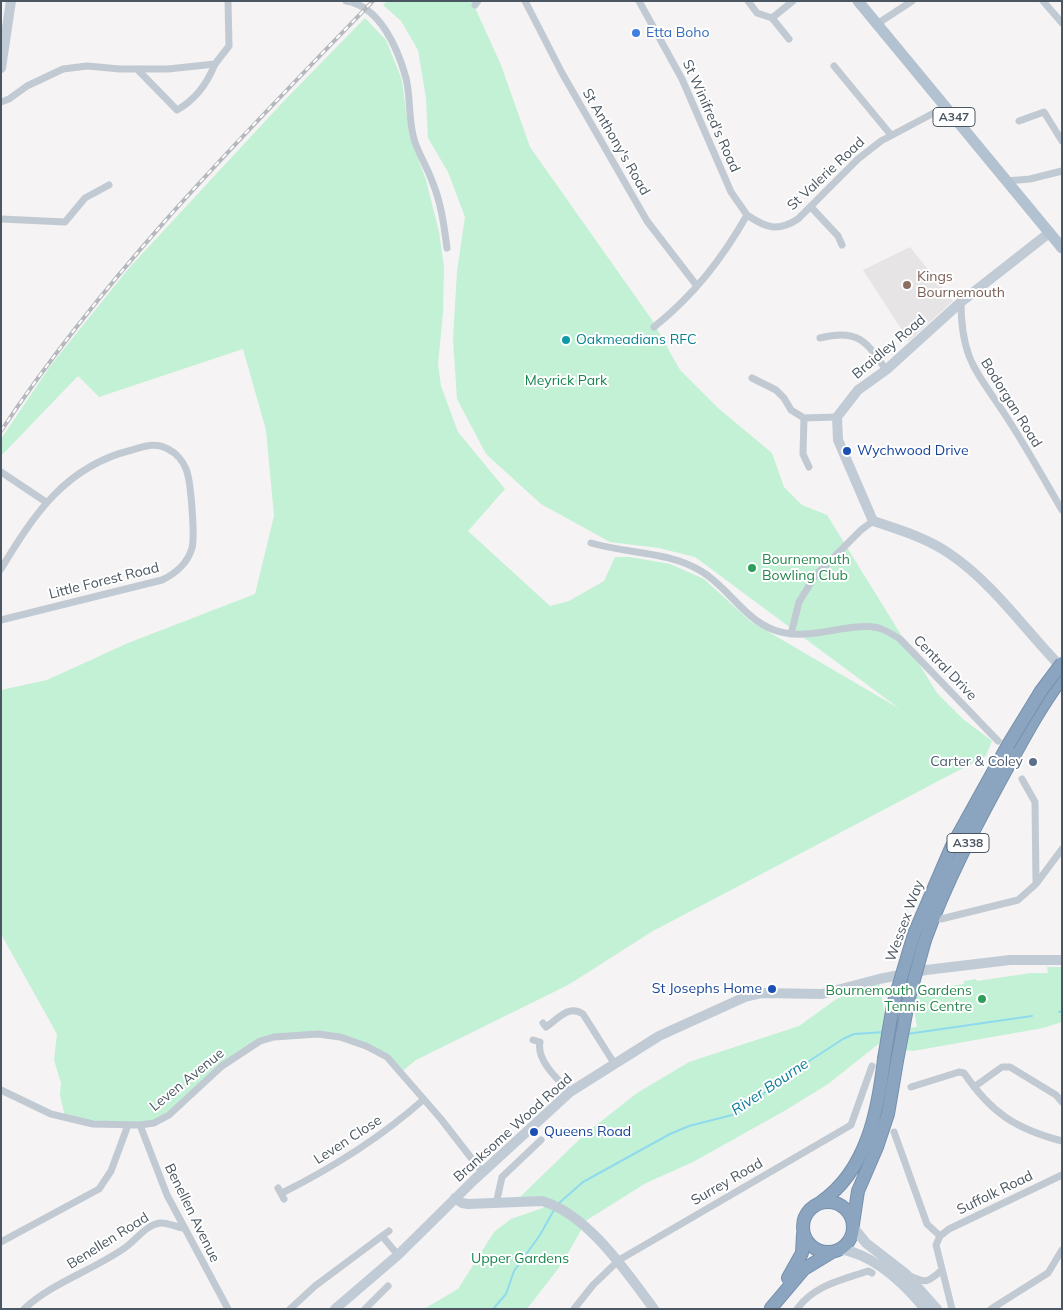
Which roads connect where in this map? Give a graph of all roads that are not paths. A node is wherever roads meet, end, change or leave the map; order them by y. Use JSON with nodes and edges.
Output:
{"nodes":[{"id":1,"x":11,"y":1,"type":"edge"},
{"id":2,"x":228,"y":1,"type":"edge"},
{"id":3,"x":348,"y":1,"type":"edge"},
{"id":4,"x":526,"y":1,"type":"edge"},
{"id":5,"x":639,"y":1,"type":"edge"},
{"id":6,"x":748,"y":1,"type":"edge"},
{"id":7,"x":793,"y":1,"type":"edge"},
{"id":8,"x":858,"y":1,"type":"edge"},
{"id":9,"x":912,"y":1,"type":"edge"},
{"id":10,"x":1043,"y":1,"type":"edge"},
{"id":11,"x":772,"y":18,"type":"junction"},
{"id":12,"x":1062,"y":23,"type":"edge"},
{"id":13,"x":877,"y":24,"type":"junction"},
{"id":14,"x":789,"y":39,"type":"dead end"},
{"id":15,"x":215,"y":64,"type":"junction"},
{"id":16,"x":834,"y":66,"type":"dead end"},
{"id":17,"x":1,"y":68,"type":"edge"},
{"id":18,"x":137,"y":69,"type":"junction"},
{"id":19,"x":1,"y":102,"type":"edge"},
{"id":20,"x":945,"y":107,"type":"junction"},
{"id":21,"x":1019,"y":121,"type":"dead end"},
{"id":22,"x":891,"y":135,"type":"junction"},
{"id":23,"x":1062,"y":141,"type":"edge"},
{"id":24,"x":1062,"y":171,"type":"edge"},
{"id":25,"x":1006,"y":181,"type":"junction"},
{"id":26,"x":109,"y":185,"type":"dead end"},
{"id":27,"x":811,"y":207,"type":"junction"},
{"id":28,"x":747,"y":215,"type":"junction"},
{"id":29,"x":1,"y":220,"type":"edge"},
{"id":30,"x":1049,"y":233,"type":"junction"},
{"id":31,"x":842,"y":245,"type":"dead end"},
{"id":32,"x":446,"y":248,"type":"dead end"},
{"id":33,"x":1062,"y":248,"type":"edge"},
{"id":34,"x":698,"y":286,"type":"junction"},
{"id":35,"x":961,"y":302,"type":"junction"},
{"id":36,"x":654,"y":327,"type":"dead end"},
{"id":37,"x":820,"y":338,"type":"dead end"},
{"id":38,"x":886,"y":370,"type":"junction"},
{"id":39,"x":752,"y":378,"type":"dead end"},
{"id":40,"x":837,"y":417,"type":"junction"},
{"id":41,"x":804,"y":418,"type":"junction"},
{"id":42,"x":809,"y":467,"type":"dead end"},
{"id":43,"x":1,"y":472,"type":"edge"},
{"id":44,"x":46,"y":502,"type":"junction"},
{"id":45,"x":1062,"y":510,"type":"edge"},
{"id":46,"x":873,"y":521,"type":"junction"},
{"id":47,"x":592,"y":543,"type":"dead end"},
{"id":48,"x":1,"y":569,"type":"edge"},
{"id":49,"x":1,"y":620,"type":"edge"},
{"id":50,"x":790,"y":634,"type":"junction"},
{"id":51,"x":1062,"y":663,"type":"edge"},
{"id":52,"x":1062,"y":668,"type":"edge"},
{"id":53,"x":1062,"y":678,"type":"edge"},
{"id":54,"x":1008,"y":745,"type":"junction"},
{"id":55,"x":1023,"y":784,"type":"dead end"},
{"id":56,"x":1062,"y":849,"type":"edge"},
{"id":57,"x":1036,"y":884,"type":"junction"},
{"id":58,"x":941,"y":919,"type":"dead end"},
{"id":59,"x":1062,"y":960,"type":"edge"},
{"id":60,"x":543,"y":1023,"type":"dead end"},
{"id":61,"x":539,"y":1040,"type":"dead end"},
{"id":62,"x":614,"y":1063,"type":"junction"},
{"id":63,"x":872,"y":1066,"type":"dead end"},
{"id":64,"x":913,"y":1085,"type":"dead end"},
{"id":65,"x":974,"y":1087,"type":"junction"},
{"id":66,"x":1,"y":1090,"type":"edge"},
{"id":67,"x":570,"y":1092,"type":"junction"},
{"id":68,"x":423,"y":1100,"type":"junction"},
{"id":69,"x":1062,"y":1102,"type":"edge"},
{"id":70,"x":128,"y":1125,"type":"junction"},
{"id":71,"x":140,"y":1125,"type":"junction"},
{"id":72,"x":894,"y":1132,"type":"dead end"},
{"id":73,"x":541,"y":1140,"type":"dead end"},
{"id":74,"x":1062,"y":1141,"type":"edge"},
{"id":75,"x":482,"y":1172,"type":"junction"},
{"id":76,"x":1062,"y":1175,"type":"edge"},
{"id":77,"x":281,"y":1193,"type":"dead end"},
{"id":78,"x":455,"y":1198,"type":"junction"},
{"id":79,"x":821,"y":1202,"type":"junction"},
{"id":80,"x":496,"y":1204,"type":"junction"},
{"id":81,"x":853,"y":1226,"type":"junction"},
{"id":82,"x":183,"y":1228,"type":"junction"},
{"id":83,"x":388,"y":1231,"type":"dead end"},
{"id":84,"x":803,"y":1232,"type":"junction"},
{"id":85,"x":382,"y":1236,"type":"junction"},
{"id":86,"x":940,"y":1236,"type":"junction"},
{"id":87,"x":1,"y":1242,"type":"edge"},
{"id":88,"x":837,"y":1250,"type":"junction"},
{"id":89,"x":1062,"y":1250,"type":"edge"},
{"id":90,"x":398,"y":1255,"type":"junction"},
{"id":91,"x":619,"y":1260,"type":"junction"},
{"id":92,"x":1059,"y":1263,"type":"edge"},
{"id":93,"x":942,"y":1270,"type":"junction"},
{"id":94,"x":607,"y":1273,"type":"junction"},
{"id":95,"x":872,"y":1273,"type":"dead end"},
{"id":96,"x":906,"y":1274,"type":"junction"},
{"id":97,"x":636,"y":1284,"type":"junction"},
{"id":98,"x":388,"y":1286,"type":"dead end"},
{"id":99,"x":24,"y":1309,"type":"edge"},
{"id":100,"x":228,"y":1309,"type":"edge"},
{"id":101,"x":290,"y":1309,"type":"edge"},
{"id":102,"x":335,"y":1309,"type":"edge"},
{"id":103,"x":365,"y":1309,"type":"edge"},
{"id":104,"x":574,"y":1309,"type":"edge"},
{"id":105,"x":654,"y":1309,"type":"edge"},
{"id":106,"x":770,"y":1309,"type":"edge"},
{"id":107,"x":797,"y":1309,"type":"edge"},
{"id":108,"x":925,"y":1309,"type":"edge"},
{"id":109,"x":937,"y":1309,"type":"edge"},
{"id":110,"x":952,"y":1309,"type":"edge"},
{"id":111,"x":991,"y":1309,"type":"edge"}],
"edges":[{"from":1,"to":17,"type":"street"},
{"from":2,"to":15,"type":"street"},
{"from":3,"to":32,"type":"street"},
{"from":4,"to":34,"type":"street","name":"St Anthony's Road"},
{"from":5,"to":28,"type":"street","name":"St Winifred's Road"},
{"from":6,"to":11,"type":"street"},
{"from":7,"to":11,"type":"street"},
{"from":8,"to":13,"type":"main road","number":"A347"},
{"from":9,"to":13,"type":"street"},
{"from":10,"to":12,"type":"street"},
{"from":11,"to":14,"type":"street"},
{"from":13,"to":20,"type":"main road","number":"A347"},
{"from":15,"to":18,"type":"street"},
{"from":15,"to":18,"type":"street"},
{"from":16,"to":22,"type":"street"},
{"from":18,"to":19,"type":"street"},
{"from":20,"to":22,"type":"street","name":"St Valerie Road"},
{"from":20,"to":25,"type":"main road","number":"A347"},
{"from":21,"to":23,"type":"street"},
{"from":22,"to":27,"type":"street","name":"St Valerie Road"},
{"from":24,"to":25,"type":"street"},
{"from":25,"to":30,"type":"main road","number":"A347"},
{"from":26,"to":29,"type":"street"},
{"from":27,"to":28,"type":"street","name":"St Valerie Road"},
{"from":27,"to":31,"type":"street"},
{"from":28,"to":34,"type":"street"},
{"from":30,"to":33,"type":"main road","number":"A347"},
{"from":30,"to":35,"type":"street","name":"Braidley Road"},
{"from":34,"to":36,"type":"street"},
{"from":35,"to":38,"type":"street","name":"Braidley Road"},
{"from":35,"to":45,"type":"street","name":"Bodorgan Road"},
{"from":37,"to":38,"type":"street"},
{"from":38,"to":40,"type":"street","name":"Braidley Road"},
{"from":39,"to":41,"type":"street"},
{"from":40,"to":41,"type":"street"},
{"from":40,"to":46,"type":"street"},
{"from":41,"to":42,"type":"street"},
{"from":43,"to":44,"type":"street"},
{"from":44,"to":48,"type":"street","name":"Little Forest Road"},
{"from":44,"to":49,"type":"street","name":"Little Forest Road"},
{"from":46,"to":50,"type":"street"},
{"from":46,"to":52,"type":"street"},
{"from":47,"to":50,"type":"street","name":"Central Drive"},
{"from":50,"to":54,"type":"street","name":"Central Drive"},
{"from":51,"to":54,"type":"highway","name":"Wessex Way","number":"A338","bridge":true},
{"from":53,"to":54,"type":"highway","name":"Wessex Way","number":"A338"},
{"from":54,"to":79,"type":"highway","name":"Wessex Way","number":"A338","bridge":true},
{"from":54,"to":81,"type":"highway","name":"Wessex Way","number":"A338","bridge":true},
{"from":55,"to":57,"type":"street"},
{"from":56,"to":57,"type":"street"},
{"from":57,"to":58,"type":"street"},
{"from":59,"to":62,"type":"street","name":"Branksome Wood Road"},
{"from":60,"to":62,"type":"street"},
{"from":61,"to":67,"type":"street"},
{"from":62,"to":67,"type":"street","name":"Branksome Wood Road"},
{"from":63,"to":91,"type":"street","name":"Surrey Road"},
{"from":64,"to":65,"type":"street"},
{"from":65,"to":69,"type":"street"},
{"from":65,"to":74,"type":"street"},
{"from":66,"to":70,"type":"street","name":"Leven Avenue"},
{"from":67,"to":75,"type":"street","name":"Branksome Wood Road"},
{"from":68,"to":71,"type":"street","name":"Leven Avenue"},
{"from":68,"to":75,"type":"street","name":"Leven Avenue"},
{"from":68,"to":77,"type":"street","name":"Leven Close"},
{"from":70,"to":71,"type":"street","name":"Leven Avenue"},
{"from":70,"to":87,"type":"street"},
{"from":71,"to":82,"type":"street","name":"Benellen Avenue"},
{"from":72,"to":86,"type":"street"},
{"from":73,"to":80,"type":"street"},
{"from":75,"to":78,"type":"street","name":"Branksome Wood Road"},
{"from":76,"to":86,"type":"street","name":"Suffolk Road"},
{"from":78,"to":80,"type":"street"},
{"from":78,"to":90,"type":"street","name":"Branksome Wood Road"},
{"from":79,"to":81,"type":"highway"},
{"from":79,"to":84,"type":"highway"},
{"from":80,"to":91,"type":"street"},
{"from":81,"to":88,"type":"highway"},
{"from":81,"to":96,"type":"street"},
{"from":82,"to":99,"type":"street","name":"Benellen Road"},
{"from":82,"to":100,"type":"street","name":"Benellen Avenue"},
{"from":83,"to":85,"type":"street"},
{"from":84,"to":88,"type":"highway"},
{"from":84,"to":106,"type":"highway"},
{"from":85,"to":90,"type":"street"},
{"from":85,"to":101,"type":"street"},
{"from":86,"to":93,"type":"street"},
{"from":88,"to":106,"type":"highway"},
{"from":88,"to":108,"type":"street"},
{"from":89,"to":92,"type":"street"},
{"from":90,"to":102,"type":"street","name":"Branksome Wood Road"},
{"from":91,"to":94,"type":"street","name":"Surrey Road"},
{"from":91,"to":97,"type":"street"},
{"from":92,"to":111,"type":"street"},
{"from":93,"to":96,"type":"street"},
{"from":93,"to":110,"type":"street"},
{"from":94,"to":97,"type":"street"},
{"from":94,"to":104,"type":"street","name":"Surrey Road"},
{"from":95,"to":107,"type":"street"},
{"from":96,"to":109,"type":"street"},
{"from":97,"to":105,"type":"street"},
{"from":98,"to":103,"type":"street"}]}
